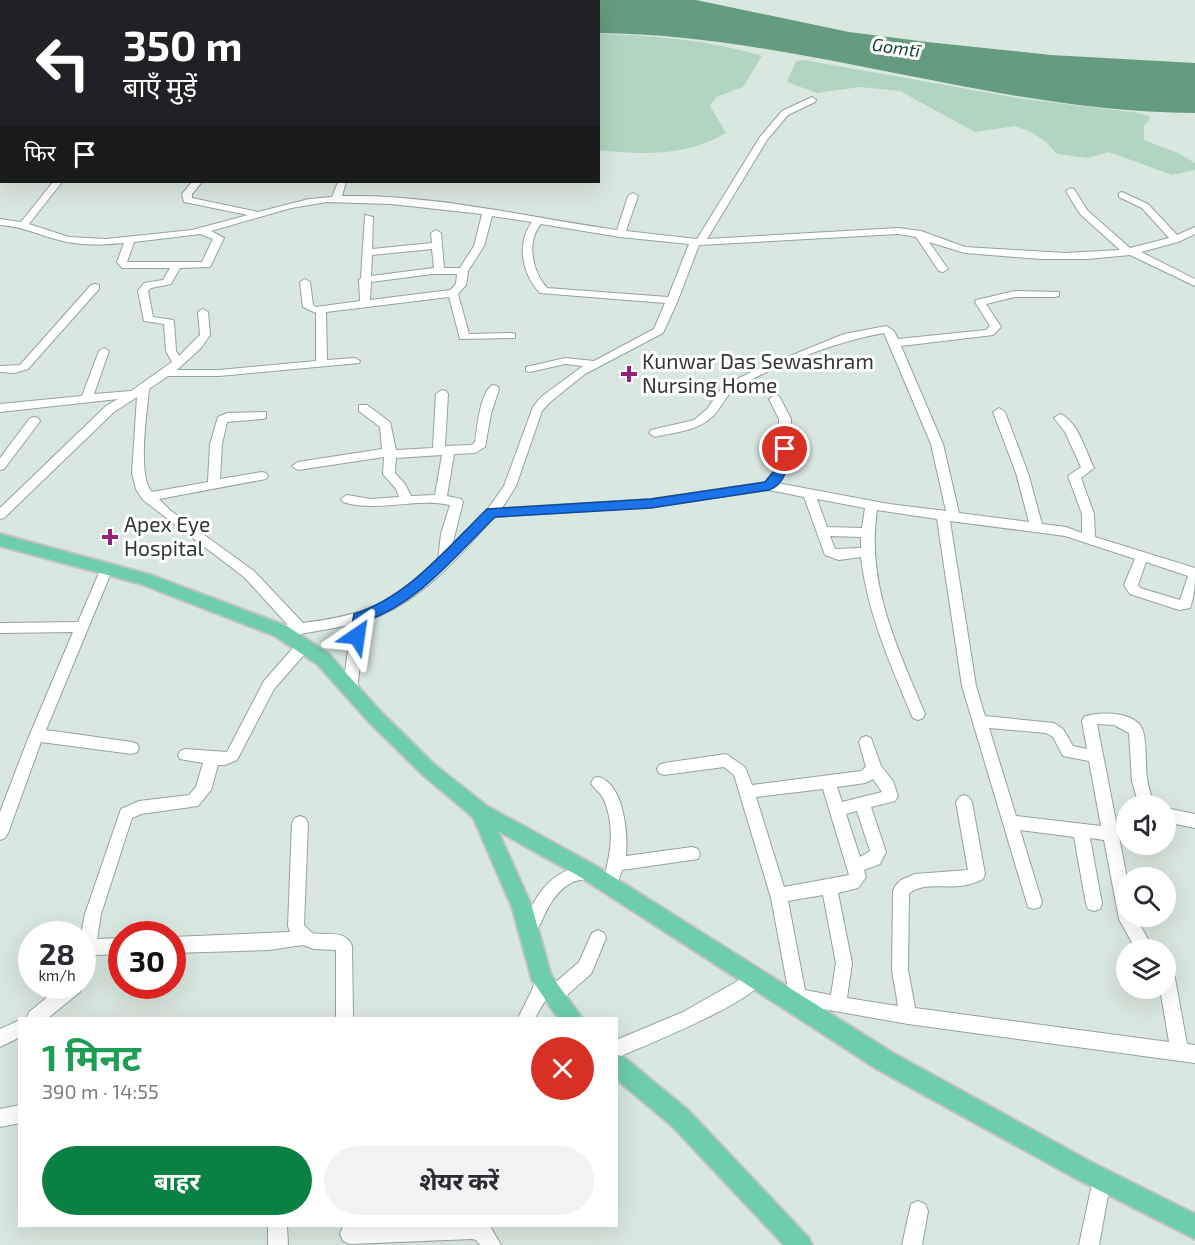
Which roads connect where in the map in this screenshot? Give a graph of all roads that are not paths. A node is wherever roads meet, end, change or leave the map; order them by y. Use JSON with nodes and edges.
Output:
{"nodes":[{"id":1,"x":812,"y":100,"type":"dead end"},
{"id":2,"x":56,"y":183,"type":"edge"},
{"id":3,"x":195,"y":183,"type":"edge"},
{"id":4,"x":342,"y":183,"type":"edge"},
{"id":5,"x":1071,"y":191,"type":"dead end"},
{"id":6,"x":1122,"y":195,"type":"dead end"},
{"id":7,"x":633,"y":196,"type":"dead end"},
{"id":8,"x":336,"y":199,"type":"junction"},
{"id":9,"x":488,"y":211,"type":"junction"},
{"id":10,"x":256,"y":213,"type":"junction"},
{"id":11,"x":368,"y":217,"type":"dead end"},
{"id":12,"x":539,"y":220,"type":"junction"},
{"id":13,"x":0,"y":222,"type":"edge"},
{"id":14,"x":24,"y":224,"type":"junction"},
{"id":15,"x":1195,"y":230,"type":"edge"},
{"id":16,"x":202,"y":231,"type":"junction"},
{"id":17,"x":436,"y":233,"type":"dead end"},
{"id":18,"x":918,"y":233,"type":"junction"},
{"id":19,"x":620,"y":234,"type":"junction"},
{"id":20,"x":1175,"y":239,"type":"junction"},
{"id":21,"x":130,"y":240,"type":"junction"},
{"id":22,"x":698,"y":242,"type":"junction"},
{"id":23,"x":437,"y":246,"type":"junction"},
{"id":24,"x":1129,"y":251,"type":"junction"},
{"id":25,"x":366,"y":252,"type":"junction"},
{"id":26,"x":176,"y":266,"type":"junction"},
{"id":27,"x":943,"y":269,"type":"dead end"},
{"id":28,"x":439,"y":271,"type":"junction"},
{"id":29,"x":463,"y":271,"type":"junction"},
{"id":30,"x":364,"y":280,"type":"junction"},
{"id":31,"x":305,"y":282,"type":"dead end"},
{"id":32,"x":1195,"y":283,"type":"edge"},
{"id":33,"x":95,"y":286,"type":"dead end"},
{"id":34,"x":453,"y":293,"type":"junction"},
{"id":35,"x":1055,"y":294,"type":"dead end"},
{"id":36,"x":674,"y":300,"type":"junction"},
{"id":37,"x":365,"y":304,"type":"junction"},
{"id":38,"x":321,"y":309,"type":"junction"},
{"id":39,"x":203,"y":312,"type":"dead end"},
{"id":40,"x":511,"y":336,"type":"dead end"},
{"id":41,"x":895,"y":343,"type":"junction"},
{"id":42,"x":104,"y":351,"type":"dead end"},
{"id":43,"x":355,"y":361,"type":"dead end"},
{"id":44,"x":178,"y":363,"type":"junction"},
{"id":45,"x":322,"y":364,"type":"junction"},
{"id":46,"x":594,"y":364,"type":"junction"},
{"id":47,"x":0,"y":369,"type":"edge"},
{"id":48,"x":530,"y":369,"type":"dead end"},
{"id":49,"x":166,"y":373,"type":"junction"},
{"id":50,"x":143,"y":389,"type":"junction"},
{"id":51,"x":493,"y":389,"type":"dead end"},
{"id":52,"x":130,"y":394,"type":"junction"},
{"id":53,"x":442,"y":394,"type":"dead end"},
{"id":54,"x":87,"y":398,"type":"junction"},
{"id":55,"x":775,"y":399,"type":"dead end"},
{"id":56,"x":0,"y":408,"type":"edge"},
{"id":57,"x":363,"y":408,"type":"dead end"},
{"id":58,"x":999,"y":412,"type":"dead end"},
{"id":59,"x":262,"y":416,"type":"dead end"},
{"id":60,"x":1060,"y":418,"type":"dead end"},
{"id":61,"x":34,"y":421,"type":"dead end"},
{"id":62,"x":655,"y":433,"type":"dead end"},
{"id":63,"x":444,"y":450,"type":"junction"},
{"id":64,"x":390,"y":452,"type":"junction"},
{"id":65,"x":0,"y":466,"type":"edge"},
{"id":66,"x":298,"y":466,"type":"dead end"},
{"id":67,"x":262,"y":476,"type":"dead end"},
{"id":68,"x":214,"y":484,"type":"junction"},
{"id":69,"x":769,"y":486,"type":"junction"},
{"id":70,"x":808,"y":492,"type":"junction"},
{"id":71,"x":147,"y":497,"type":"junction"},
{"id":72,"x":406,"y":499,"type":"junction"},
{"id":73,"x":347,"y":500,"type":"dead end"},
{"id":74,"x":440,"y":500,"type":"junction"},
{"id":75,"x":872,"y":505,"type":"junction"},
{"id":76,"x":492,"y":513,"type":"junction"},
{"id":77,"x":0,"y":515,"type":"edge"},
{"id":78,"x":948,"y":516,"type":"junction"},
{"id":79,"x":1036,"y":527,"type":"junction"},
{"id":80,"x":821,"y":531,"type":"junction"},
{"id":81,"x":869,"y":533,"type":"junction"},
{"id":82,"x":1089,"y":539,"type":"junction"},
{"id":83,"x":0,"y":540,"type":"edge"},
{"id":84,"x":867,"y":552,"type":"junction"},
{"id":85,"x":1142,"y":556,"type":"junction"},
{"id":86,"x":444,"y":559,"type":"junction"},
{"id":87,"x":107,"y":568,"type":"junction"},
{"id":88,"x":1195,"y":574,"type":"edge"},
{"id":89,"x":359,"y":618,"type":"junction"},
{"id":90,"x":83,"y":627,"type":"junction"},
{"id":91,"x":0,"y":628,"type":"edge"},
{"id":92,"x":302,"y":637,"type":"junction"},
{"id":93,"x":350,"y":690,"type":"junction"},
{"id":94,"x":918,"y":714,"type":"dead end"},
{"id":95,"x":979,"y":721,"type":"junction"},
{"id":96,"x":37,"y":735,"type":"junction"},
{"id":97,"x":866,"y":742,"type":"dead end"},
{"id":98,"x":132,"y":748,"type":"dead end"},
{"id":99,"x":185,"y":754,"type":"dead end"},
{"id":100,"x":1096,"y":756,"type":"junction"},
{"id":101,"x":213,"y":759,"type":"junction"},
{"id":102,"x":664,"y":769,"type":"dead end"},
{"id":103,"x":874,"y":769,"type":"junction"},
{"id":104,"x":828,"y":782,"type":"junction"},
{"id":105,"x":599,"y":783,"type":"dead end"},
{"id":106,"x":747,"y":792,"type":"junction"},
{"id":107,"x":1144,"y":795,"type":"edge"},
{"id":108,"x":964,"y":802,"type":"dead end"},
{"id":109,"x":863,"y":805,"type":"junction"},
{"id":110,"x":837,"y":810,"type":"junction"},
{"id":111,"x":480,"y":812,"type":"junction"},
{"id":112,"x":1176,"y":817,"type":"edge"},
{"id":113,"x":1195,"y":821,"type":"edge"},
{"id":114,"x":1009,"y":822,"type":"junction"},
{"id":115,"x":300,"y":823,"type":"dead end"},
{"id":116,"x":1081,"y":830,"type":"junction"},
{"id":117,"x":0,"y":833,"type":"edge"},
{"id":118,"x":1110,"y":834,"type":"junction"},
{"id":119,"x":692,"y":854,"type":"dead end"},
{"id":120,"x":616,"y":864,"type":"junction"},
{"id":121,"x":856,"y":866,"type":"junction"},
{"id":122,"x":589,"y":872,"type":"junction"},
{"id":123,"x":609,"y":885,"type":"junction"},
{"id":124,"x":829,"y":887,"type":"junction"},
{"id":125,"x":778,"y":895,"type":"junction"},
{"id":126,"x":1034,"y":902,"type":"dead end"},
{"id":127,"x":1094,"y":904,"type":"dead end"},
{"id":128,"x":92,"y":921,"type":"edge"},
{"id":129,"x":529,"y":930,"type":"junction"},
{"id":130,"x":302,"y":938,"type":"junction"},
{"id":131,"x":598,"y":938,"type":"dead end"},
{"id":132,"x":1139,"y":939,"type":"edge"},
{"id":133,"x":186,"y":945,"type":"edge"},
{"id":134,"x":757,"y":978,"type":"junction"},
{"id":135,"x":547,"y":988,"type":"junction"},
{"id":136,"x":791,"y":996,"type":"junction"},
{"id":137,"x":58,"y":999,"type":"edge"},
{"id":138,"x":1173,"y":999,"type":"edge"},
{"id":139,"x":838,"y":1004,"type":"junction"},
{"id":140,"x":908,"y":1016,"type":"junction"},
{"id":141,"x":36,"y":1017,"type":"edge"},
{"id":142,"x":345,"y":1017,"type":"edge"},
{"id":143,"x":527,"y":1017,"type":"edge"},
{"id":144,"x":570,"y":1017,"type":"edge"},
{"id":145,"x":18,"y":1029,"type":"edge"},
{"id":146,"x":0,"y":1038,"type":"edge"},
{"id":147,"x":618,"y":1048,"type":"edge"},
{"id":148,"x":1187,"y":1053,"type":"edge"},
{"id":149,"x":618,"y":1067,"type":"edge"},
{"id":150,"x":18,"y":1114,"type":"edge"},
{"id":151,"x":0,"y":1118,"type":"edge"},
{"id":152,"x":1102,"y":1179,"type":"junction"},
{"id":153,"x":918,"y":1211,"type":"dead end"},
{"id":154,"x":278,"y":1227,"type":"edge"},
{"id":155,"x":1195,"y":1227,"type":"edge"},
{"id":156,"x":350,"y":1235,"type":"edge"},
{"id":157,"x":278,"y":1245,"type":"edge"},
{"id":158,"x":491,"y":1245,"type":"edge"},
{"id":159,"x":800,"y":1245,"type":"edge"},
{"id":160,"x":912,"y":1245,"type":"edge"},
{"id":161,"x":1089,"y":1245,"type":"edge"}],
"edges":[{"from":1,"to":22,"type":"street"},
{"from":2,"to":14,"type":"street"},
{"from":3,"to":10,"type":"street"},
{"from":4,"to":8,"type":"street"},
{"from":5,"to":24,"type":"street"},
{"from":6,"to":20,"type":"street"},
{"from":7,"to":19,"type":"street"},
{"from":8,"to":9,"type":"street"},
{"from":8,"to":10,"type":"street"},
{"from":9,"to":12,"type":"street"},
{"from":9,"to":29,"type":"street"},
{"from":10,"to":16,"type":"street"},
{"from":11,"to":25,"type":"street"},
{"from":12,"to":19,"type":"street"},
{"from":12,"to":36,"type":"street"},
{"from":13,"to":14,"type":"street"},
{"from":14,"to":21,"type":"street"},
{"from":15,"to":20,"type":"street"},
{"from":16,"to":21,"type":"street"},
{"from":16,"to":26,"type":"street"},
{"from":17,"to":23,"type":"street"},
{"from":18,"to":22,"type":"street"},
{"from":18,"to":24,"type":"street"},
{"from":18,"to":27,"type":"street"},
{"from":19,"to":22,"type":"street"},
{"from":20,"to":24,"type":"street"},
{"from":21,"to":26,"type":"street"},
{"from":22,"to":36,"type":"street"},
{"from":23,"to":25,"type":"street"},
{"from":23,"to":28,"type":"street"},
{"from":24,"to":32,"type":"street"},
{"from":25,"to":30,"type":"street"},
{"from":26,"to":44,"type":"street"},
{"from":28,"to":29,"type":"street"},
{"from":28,"to":30,"type":"street"},
{"from":29,"to":34,"type":"street"},
{"from":30,"to":37,"type":"street"},
{"from":31,"to":38,"type":"street"},
{"from":33,"to":47,"type":"street"},
{"from":34,"to":37,"type":"street"},
{"from":34,"to":40,"type":"street"},
{"from":35,"to":41,"type":"street"},
{"from":36,"to":46,"type":"street"},
{"from":37,"to":38,"type":"street"},
{"from":38,"to":45,"type":"street"},
{"from":39,"to":44,"type":"street"},
{"from":41,"to":62,"type":"street"},
{"from":41,"to":78,"type":"street"},
{"from":42,"to":54,"type":"street"},
{"from":43,"to":45,"type":"street"},
{"from":44,"to":49,"type":"street"},
{"from":45,"to":49,"type":"street"},
{"from":46,"to":48,"type":"street"},
{"from":46,"to":76,"type":"street"},
{"from":49,"to":50,"type":"street"},
{"from":50,"to":52,"type":"street"},
{"from":50,"to":71,"type":"street"},
{"from":51,"to":63,"type":"street"},
{"from":52,"to":54,"type":"street"},
{"from":52,"to":77,"type":"street"},
{"from":53,"to":63,"type":"street"},
{"from":54,"to":56,"type":"street"},
{"from":55,"to":69,"type":"street"},
{"from":57,"to":64,"type":"street"},
{"from":58,"to":79,"type":"street"},
{"from":59,"to":68,"type":"street"},
{"from":60,"to":82,"type":"street"},
{"from":61,"to":65,"type":"street"},
{"from":63,"to":64,"type":"street"},
{"from":63,"to":74,"type":"street"},
{"from":64,"to":66,"type":"street"},
{"from":64,"to":72,"type":"street"},
{"from":67,"to":68,"type":"street"},
{"from":68,"to":71,"type":"street"},
{"from":69,"to":70,"type":"street"},
{"from":69,"to":76,"type":"street"},
{"from":70,"to":75,"type":"street"},
{"from":70,"to":80,"type":"street"},
{"from":71,"to":92,"type":"street"},
{"from":72,"to":73,"type":"street"},
{"from":72,"to":74,"type":"street"},
{"from":74,"to":86,"type":"street"},
{"from":75,"to":78,"type":"street"},
{"from":75,"to":81,"type":"street"},
{"from":76,"to":86,"type":"street"},
{"from":78,"to":79,"type":"street"},
{"from":78,"to":95,"type":"street"},
{"from":79,"to":82,"type":"street"},
{"from":80,"to":81,"type":"street"},
{"from":80,"to":84,"type":"street"},
{"from":81,"to":84,"type":"street"},
{"from":82,"to":85,"type":"street"},
{"from":83,"to":87,"type":"main road"},
{"from":84,"to":94,"type":"street"},
{"from":85,"to":88,"type":"street"},
{"from":85,"to":88,"type":"street"},
{"from":86,"to":89,"type":"street"},
{"from":87,"to":90,"type":"street"},
{"from":87,"to":92,"type":"main road"},
{"from":89,"to":92,"type":"street"},
{"from":89,"to":93,"type":"street"},
{"from":90,"to":91,"type":"street"},
{"from":90,"to":96,"type":"street"},
{"from":92,"to":93,"type":"main road"},
{"from":92,"to":101,"type":"street"},
{"from":93,"to":111,"type":"main road"},
{"from":95,"to":100,"type":"street"},
{"from":95,"to":114,"type":"street"},
{"from":96,"to":98,"type":"street"},
{"from":96,"to":117,"type":"street"},
{"from":97,"to":103,"type":"street"},
{"from":99,"to":101,"type":"street"},
{"from":100,"to":107,"type":"street"},
{"from":100,"to":118,"type":"street"},
{"from":101,"to":128,"type":"street"},
{"from":102,"to":106,"type":"street"},
{"from":103,"to":104,"type":"street"},
{"from":103,"to":109,"type":"street"},
{"from":104,"to":106,"type":"street"},
{"from":104,"to":110,"type":"street"},
{"from":105,"to":120,"type":"street"},
{"from":106,"to":125,"type":"street"},
{"from":108,"to":140,"type":"street"},
{"from":109,"to":110,"type":"street"},
{"from":109,"to":121,"type":"street"},
{"from":110,"to":121,"type":"street"},
{"from":111,"to":122,"type":"main road"},
{"from":111,"to":129,"type":"main road"},
{"from":112,"to":113,"type":"street"},
{"from":114,"to":116,"type":"street"},
{"from":114,"to":126,"type":"street"},
{"from":115,"to":130,"type":"street"},
{"from":116,"to":118,"type":"street"},
{"from":116,"to":127,"type":"street"},
{"from":118,"to":132,"type":"street"},
{"from":119,"to":120,"type":"street"},
{"from":120,"to":123,"type":"street"},
{"from":121,"to":124,"type":"street"},
{"from":122,"to":123,"type":"main road"},
{"from":122,"to":129,"type":"street"},
{"from":123,"to":134,"type":"main road"},
{"from":124,"to":125,"type":"street"},
{"from":124,"to":139,"type":"street"},
{"from":125,"to":136,"type":"street"},
{"from":129,"to":135,"type":"main road"},
{"from":130,"to":133,"type":"street"},
{"from":130,"to":142,"type":"street"},
{"from":131,"to":135,"type":"street"},
{"from":134,"to":136,"type":"main road"},
{"from":134,"to":147,"type":"street"},
{"from":135,"to":143,"type":"street"},
{"from":135,"to":144,"type":"main road"},
{"from":136,"to":139,"type":"street"},
{"from":136,"to":152,"type":"main road"},
{"from":137,"to":141,"type":"street"},
{"from":138,"to":148,"type":"street"},
{"from":139,"to":140,"type":"street"},
{"from":140,"to":148,"type":"street"},
{"from":145,"to":146,"type":"street"},
{"from":149,"to":159,"type":"main road"},
{"from":150,"to":151,"type":"street"},
{"from":152,"to":155,"type":"main road"},
{"from":152,"to":161,"type":"street"},
{"from":153,"to":160,"type":"street"},
{"from":154,"to":157,"type":"street"},
{"from":156,"to":158,"type":"street"}]}
